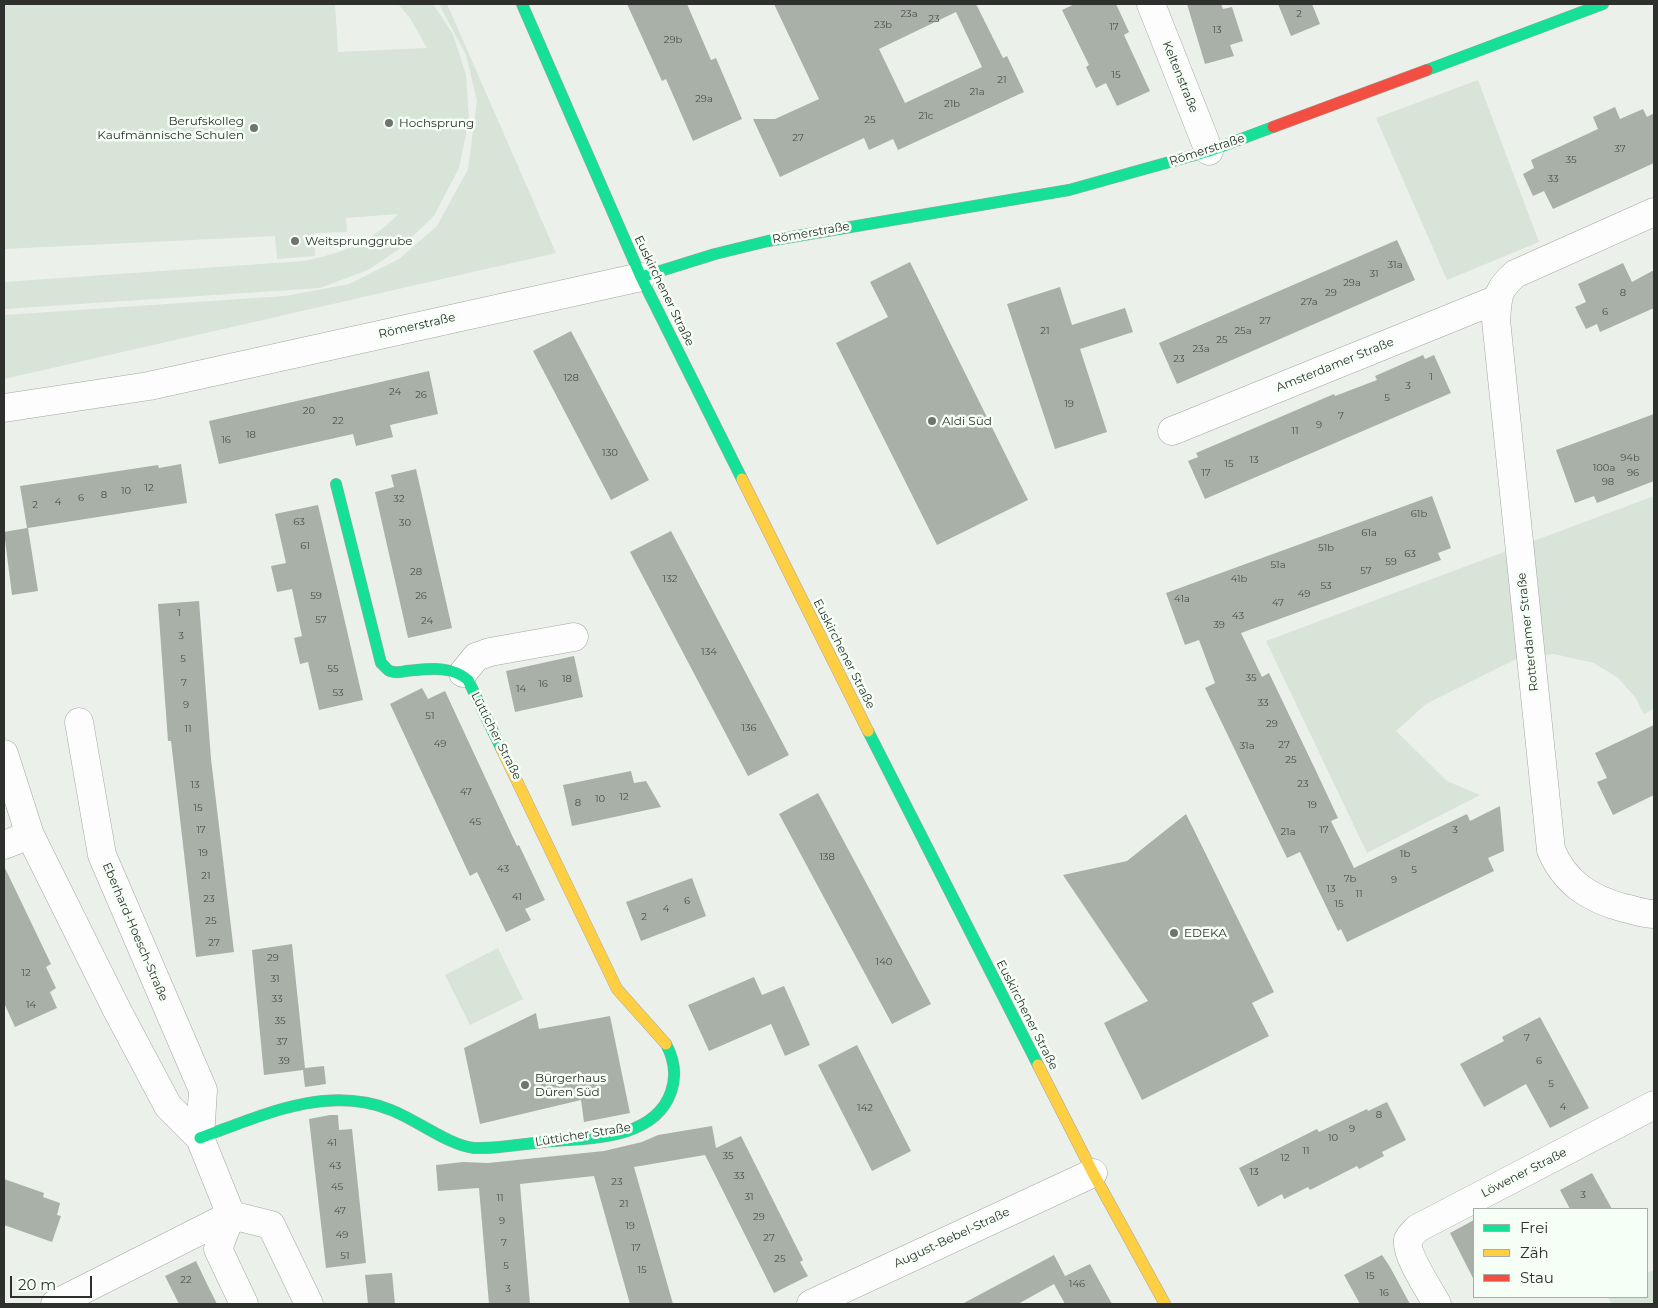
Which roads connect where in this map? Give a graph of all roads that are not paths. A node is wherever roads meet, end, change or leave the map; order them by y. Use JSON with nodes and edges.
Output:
{"nodes":[{"id":1,"x":522,"y":4,"type":"edge"},
{"id":2,"x":1151,"y":4,"type":"edge"},
{"id":3,"x":1602,"y":4,"type":"edge"},
{"id":4,"x":1209,"y":151,"type":"junction"},
{"id":5,"x":1654,"y":212,"type":"edge"},
{"id":6,"x":641,"y":277,"type":"junction"},
{"id":7,"x":1500,"y":292,"type":"junction"},
{"id":8,"x":4,"y":408,"type":"edge"},
{"id":9,"x":1172,"y":431,"type":"dead end"},
{"id":10,"x":336,"y":484,"type":"dead end"},
{"id":11,"x":574,"y":637,"type":"dead end"},
{"id":12,"x":463,"y":673,"type":"junction"},
{"id":13,"x":79,"y":722,"type":"dead end"},
{"id":14,"x":4,"y":754,"type":"edge"},
{"id":15,"x":30,"y":835,"type":"junction"},
{"id":16,"x":4,"y":845,"type":"edge"},
{"id":17,"x":1654,"y":914,"type":"edge"},
{"id":18,"x":1654,"y":1105,"type":"edge"},
{"id":19,"x":200,"y":1138,"type":"junction"},
{"id":20,"x":1093,"y":1173,"type":"junction"},
{"id":21,"x":231,"y":1215,"type":"junction"},
{"id":22,"x":55,"y":1304,"type":"edge"},
{"id":23,"x":244,"y":1304,"type":"edge"},
{"id":24,"x":309,"y":1304,"type":"edge"},
{"id":25,"x":811,"y":1304,"type":"edge"},
{"id":26,"x":1165,"y":1304,"type":"edge"},
{"id":27,"x":1437,"y":1304,"type":"edge"}],
"edges":[{"from":1,"to":6,"type":"street","name":"Euskirchener Straße"},
{"from":2,"to":4,"type":"street","name":"Keltenstraße"},
{"from":3,"to":4,"type":"street","name":"Römerstraße"},
{"from":4,"to":6,"type":"street","name":"Römerstraße"},
{"from":5,"to":7,"type":"street","name":"Amsterdamer Straße"},
{"from":6,"to":8,"type":"street","name":"Römerstraße"},
{"from":6,"to":20,"type":"street","name":"Euskirchener Straße"},
{"from":7,"to":9,"type":"street","name":"Amsterdamer Straße"},
{"from":7,"to":17,"type":"street","name":"Rotterdamer Straße"},
{"from":10,"to":12,"type":"street"},
{"from":11,"to":12,"type":"street"},
{"from":12,"to":19,"type":"street","name":"Lütticher Straße"},
{"from":13,"to":19,"type":"street","name":"Eberhard-Hoesch-Straße"},
{"from":14,"to":15,"type":"street","name":"Eberhard-Hoesch-Straße"},
{"from":15,"to":16,"type":"street"},
{"from":15,"to":19,"type":"street","name":"Eberhard-Hoesch-Straße"},
{"from":18,"to":27,"type":"street","name":"Löwener Straße"},
{"from":19,"to":21,"type":"street","name":"Eberhard-Hoesch-Straße"},
{"from":20,"to":25,"type":"street","name":"August-Bebel-Straße"},
{"from":20,"to":26,"type":"street","name":"Euskirchener Straße"},
{"from":21,"to":22,"type":"street"},
{"from":21,"to":23,"type":"street"},
{"from":21,"to":24,"type":"street"}]}
